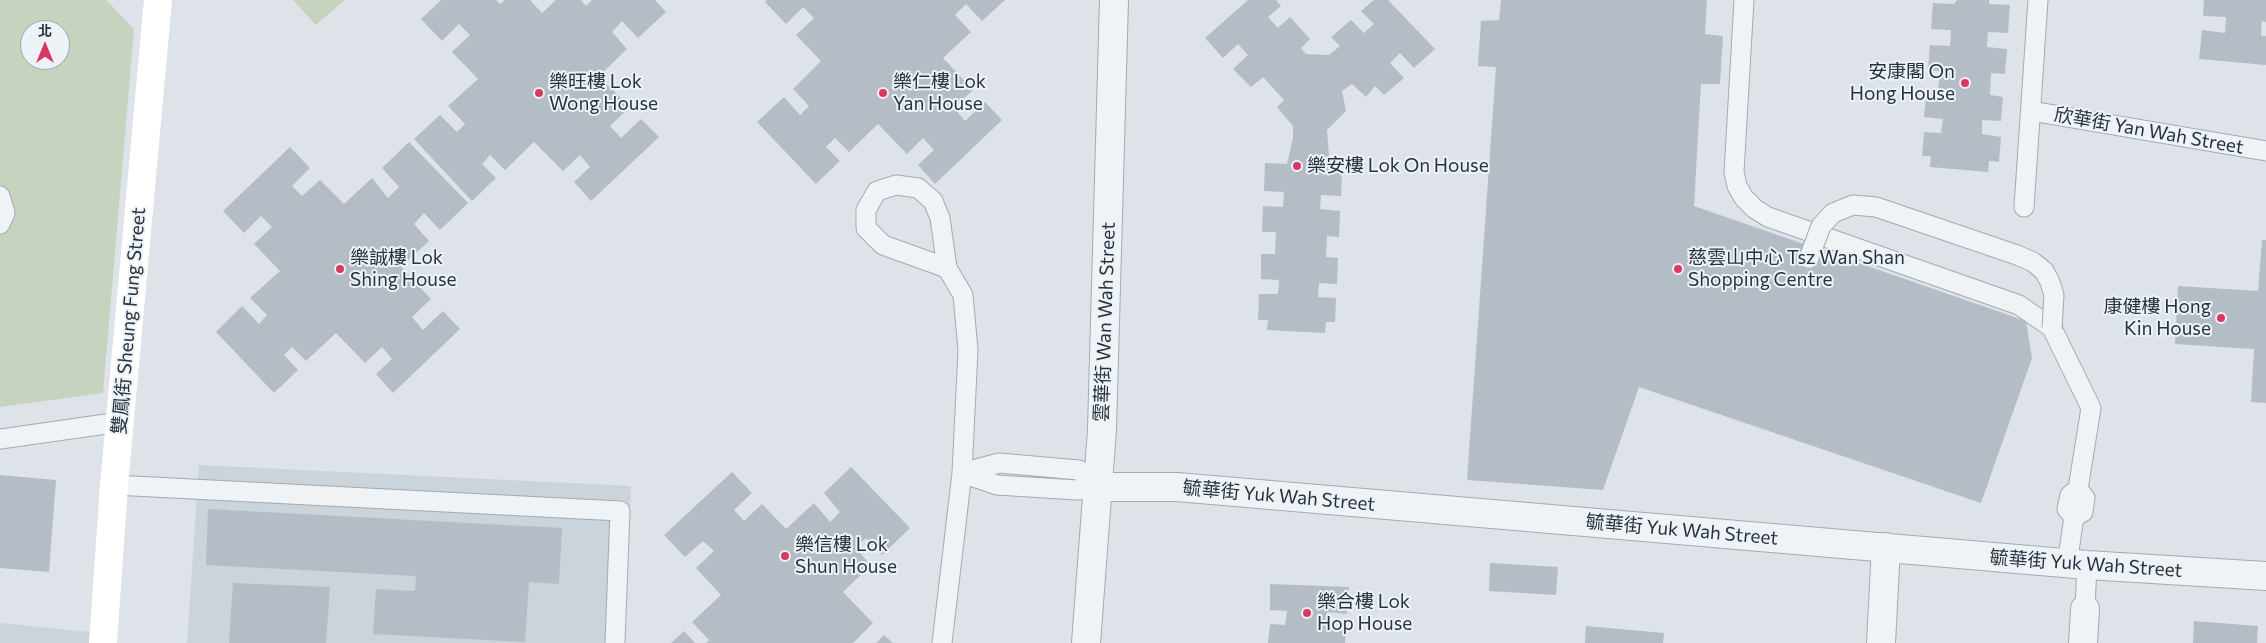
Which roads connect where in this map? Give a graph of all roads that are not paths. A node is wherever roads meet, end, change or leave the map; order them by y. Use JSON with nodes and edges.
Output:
{"nodes":[{"id":1,"x":158,"y":0,"type":"edge"},
{"id":2,"x":1114,"y":0,"type":"edge"},
{"id":3,"x":1744,"y":0,"type":"edge"},
{"id":4,"x":2038,"y":0,"type":"edge"},
{"id":5,"x":2031,"y":111,"type":"junction"},
{"id":6,"x":2266,"y":151,"type":"edge"},
{"id":7,"x":0,"y":196,"type":"edge"},
{"id":8,"x":2024,"y":207,"type":"dead end"},
{"id":9,"x":0,"y":224,"type":"edge"},
{"id":10,"x":1809,"y":258,"type":"dead end"},
{"id":11,"x":947,"y":268,"type":"junction"},
{"id":12,"x":2052,"y":328,"type":"junction"},
{"id":13,"x":120,"y":422,"type":"junction"},
{"id":14,"x":0,"y":439,"type":"edge"},
{"id":15,"x":962,"y":473,"type":"junction"},
{"id":16,"x":114,"y":485,"type":"junction"},
{"id":17,"x":1098,"y":487,"type":"junction"},
{"id":18,"x":1886,"y":547,"type":"junction"},
{"id":19,"x":2077,"y":565,"type":"junction"},
{"id":20,"x":2266,"y":576,"type":"edge"},
{"id":21,"x":2085,"y":609,"type":"joint"},
{"id":22,"x":103,"y":643,"type":"edge"},
{"id":23,"x":615,"y":643,"type":"edge"},
{"id":24,"x":942,"y":643,"type":"edge"},
{"id":25,"x":1086,"y":643,"type":"edge"},
{"id":26,"x":1881,"y":643,"type":"edge"},
{"id":27,"x":2083,"y":643,"type":"edge"}],
"edges":[{"from":1,"to":13,"type":"street","name":"雙鳳街 Sheung Fung Street"},
{"from":2,"to":17,"type":"street","name":"雲華街 Wan Wah Street"},
{"from":3,"to":12,"type":"lane"},
{"from":4,"to":5,"type":"lane"},
{"from":5,"to":6,"type":"lane","name":"欣華街 Yan Wah Street"},
{"from":5,"to":8,"type":"lane"},
{"from":7,"to":9,"type":"lane"},
{"from":10,"to":12,"type":"lane","bridge":true},
{"from":11,"to":11,"type":"lane"},
{"from":11,"to":15,"type":"lane"},
{"from":12,"to":19,"type":"lane"},
{"from":13,"to":14,"type":"lane"},
{"from":13,"to":16,"type":"street","name":"雙鳳街 Sheung Fung Street"},
{"from":15,"to":17,"type":"lane"},
{"from":15,"to":24,"type":"lane"},
{"from":16,"to":22,"type":"street","name":"雙鳳街 Sheung Fung Street"},
{"from":16,"to":23,"type":"lane"},
{"from":17,"to":18,"type":"street","name":"毓華街 Yuk Wah Street"},
{"from":17,"to":25,"type":"street","name":"雲華街 Wan Wah Street"},
{"from":18,"to":19,"type":"street","name":"毓華街 Yuk Wah Street"},
{"from":18,"to":26,"type":"street"},
{"from":19,"to":20,"type":"street","name":"毓華街 Yuk Wah Street"},
{"from":19,"to":21,"type":"lane"},
{"from":21,"to":27,"type":"street"}]}
